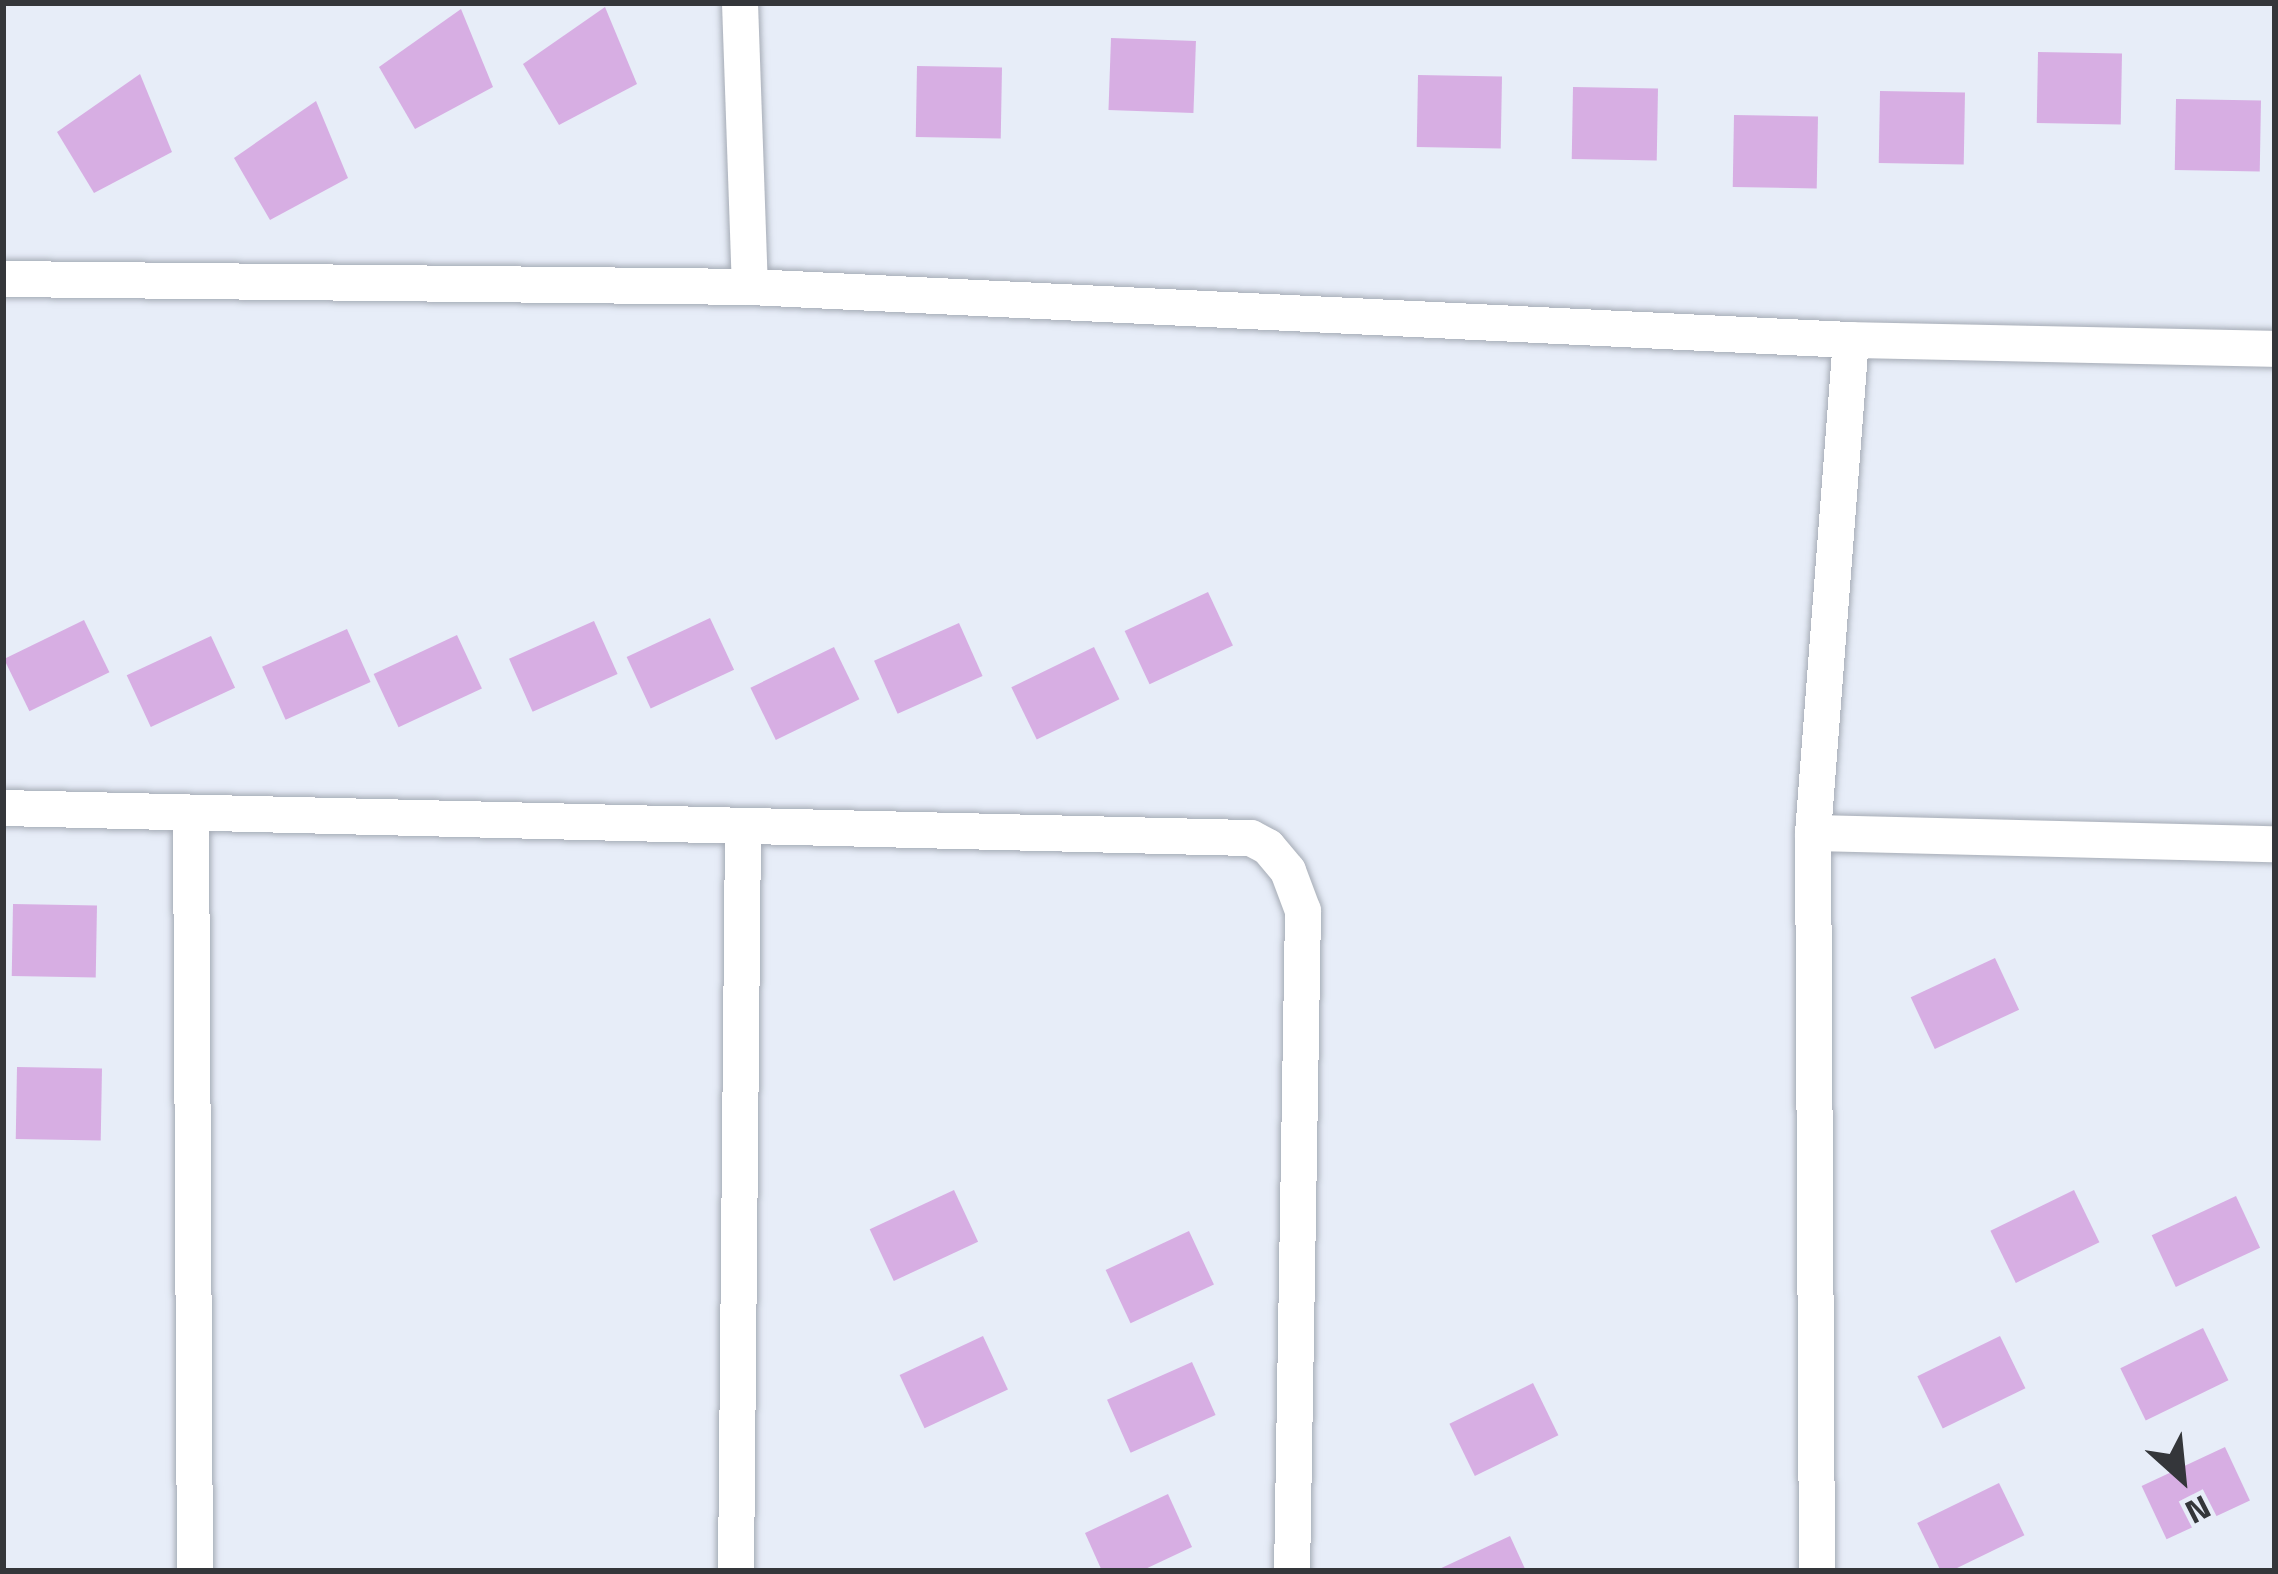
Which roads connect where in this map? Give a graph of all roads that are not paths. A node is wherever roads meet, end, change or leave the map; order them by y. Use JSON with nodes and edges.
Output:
{"nodes":[{"id":1,"x":740,"y":3,"type":"edge"},
{"id":2,"x":3,"y":279,"type":"edge"},
{"id":3,"x":750,"y":287,"type":"junction"},
{"id":4,"x":1851,"y":340,"type":"junction"},
{"id":5,"x":2275,"y":349,"type":"edge"},
{"id":6,"x":3,"y":808,"type":"edge"},
{"id":7,"x":191,"y":814,"type":"junction"},
{"id":8,"x":743,"y":829,"type":"junction"},
{"id":9,"x":1813,"y":833,"type":"junction"},
{"id":10,"x":2275,"y":844,"type":"edge"},
{"id":11,"x":195,"y":1571,"type":"edge"},
{"id":12,"x":736,"y":1571,"type":"edge"},
{"id":13,"x":1292,"y":1571,"type":"edge"},
{"id":14,"x":1817,"y":1571,"type":"edge"}],
"edges":[{"from":1,"to":3,"type":"street"},
{"from":2,"to":3,"type":"street"},
{"from":3,"to":4,"type":"street"},
{"from":4,"to":5,"type":"street"},
{"from":4,"to":9,"type":"street"},
{"from":6,"to":7,"type":"street"},
{"from":7,"to":8,"type":"street"},
{"from":7,"to":11,"type":"street"},
{"from":8,"to":12,"type":"street"},
{"from":8,"to":13,"type":"street"},
{"from":9,"to":10,"type":"street"},
{"from":9,"to":14,"type":"street"}]}
